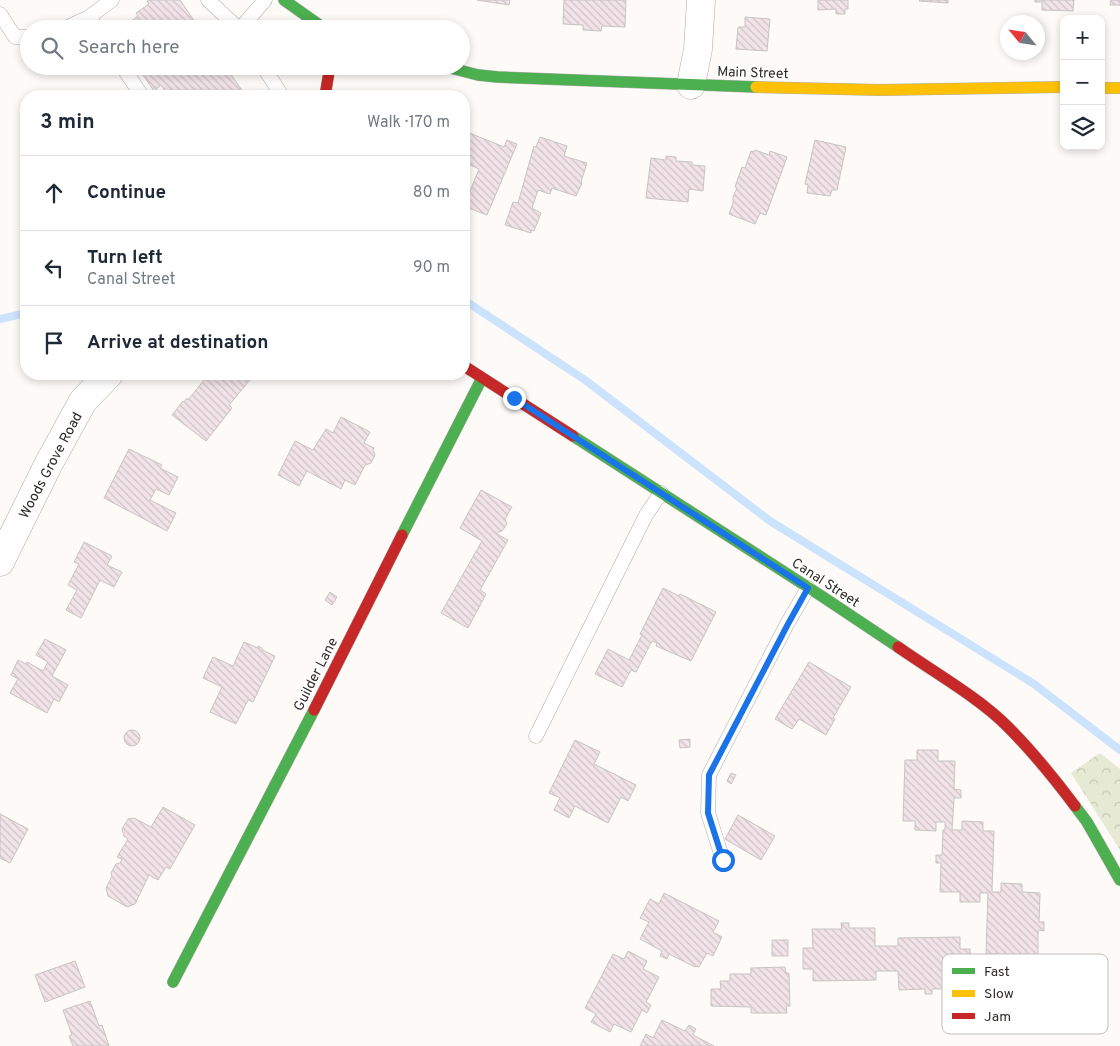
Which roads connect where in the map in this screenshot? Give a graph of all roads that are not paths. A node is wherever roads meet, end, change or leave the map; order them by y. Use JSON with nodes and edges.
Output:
{"nodes":[{"id":1,"x":112,"y":0,"type":"edge"},
{"id":2,"x":208,"y":0,"type":"edge"},
{"id":3,"x":265,"y":0,"type":"edge"},
{"id":4,"x":284,"y":0,"type":"edge"},
{"id":5,"x":701,"y":0,"type":"edge"},
{"id":6,"x":0,"y":14,"type":"edge"},
{"id":7,"x":95,"y":20,"type":"edge"},
{"id":8,"x":229,"y":20,"type":"edge"},
{"id":9,"x":247,"y":20,"type":"edge"},
{"id":10,"x":312,"y":20,"type":"edge"},
{"id":11,"x":20,"y":37,"type":"edge"},
{"id":12,"x":470,"y":73,"type":"edge"},
{"id":13,"x":128,"y":75,"type":"edge"},
{"id":14,"x":269,"y":75,"type":"edge"},
{"id":15,"x":328,"y":75,"type":"edge"},
{"id":16,"x":691,"y":85,"type":"junction"},
{"id":17,"x":1060,"y":87,"type":"edge"},
{"id":18,"x":1105,"y":88,"type":"edge"},
{"id":19,"x":1120,"y":88,"type":"edge"},
{"id":20,"x":138,"y":90,"type":"edge"},
{"id":21,"x":278,"y":90,"type":"edge"},
{"id":22,"x":326,"y":90,"type":"edge"},
{"id":23,"x":470,"y":370,"type":"edge"},
{"id":24,"x":482,"y":378,"type":"junction"},
{"id":25,"x":103,"y":380,"type":"edge"},
{"id":26,"x":661,"y":493,"type":"junction"},
{"id":27,"x":0,"y":562,"type":"edge"},
{"id":28,"x":808,"y":588,"type":"junction"},
{"id":29,"x":536,"y":736,"type":"dead end"},
{"id":30,"x":723,"y":860,"type":"dead end"},
{"id":31,"x":1120,"y":880,"type":"edge"},
{"id":32,"x":173,"y":982,"type":"dead end"}],
"edges":[{"from":1,"to":7,"type":"lane"},
{"from":2,"to":8,"type":"lane"},
{"from":3,"to":9,"type":"lane"},
{"from":4,"to":10,"type":"main road"},
{"from":5,"to":16,"type":"street"},
{"from":6,"to":11,"type":"lane"},
{"from":12,"to":16,"type":"main road","name":"Main Street"},
{"from":13,"to":20,"type":"lane"},
{"from":14,"to":21,"type":"lane"},
{"from":15,"to":22,"type":"main road"},
{"from":16,"to":17,"type":"main road","name":"Main Street"},
{"from":18,"to":19,"type":"main road"},
{"from":23,"to":24,"type":"main road","name":"Canal Street"},
{"from":24,"to":26,"type":"main road","name":"Canal Street"},
{"from":24,"to":32,"type":"main road","name":"Guilder Lane"},
{"from":25,"to":27,"type":"street","name":"Woods Grove Road"},
{"from":26,"to":28,"type":"main road","name":"Canal Street"},
{"from":26,"to":29,"type":"lane"},
{"from":28,"to":30,"type":"lane"},
{"from":28,"to":31,"type":"main road","name":"Canal Street"}]}
